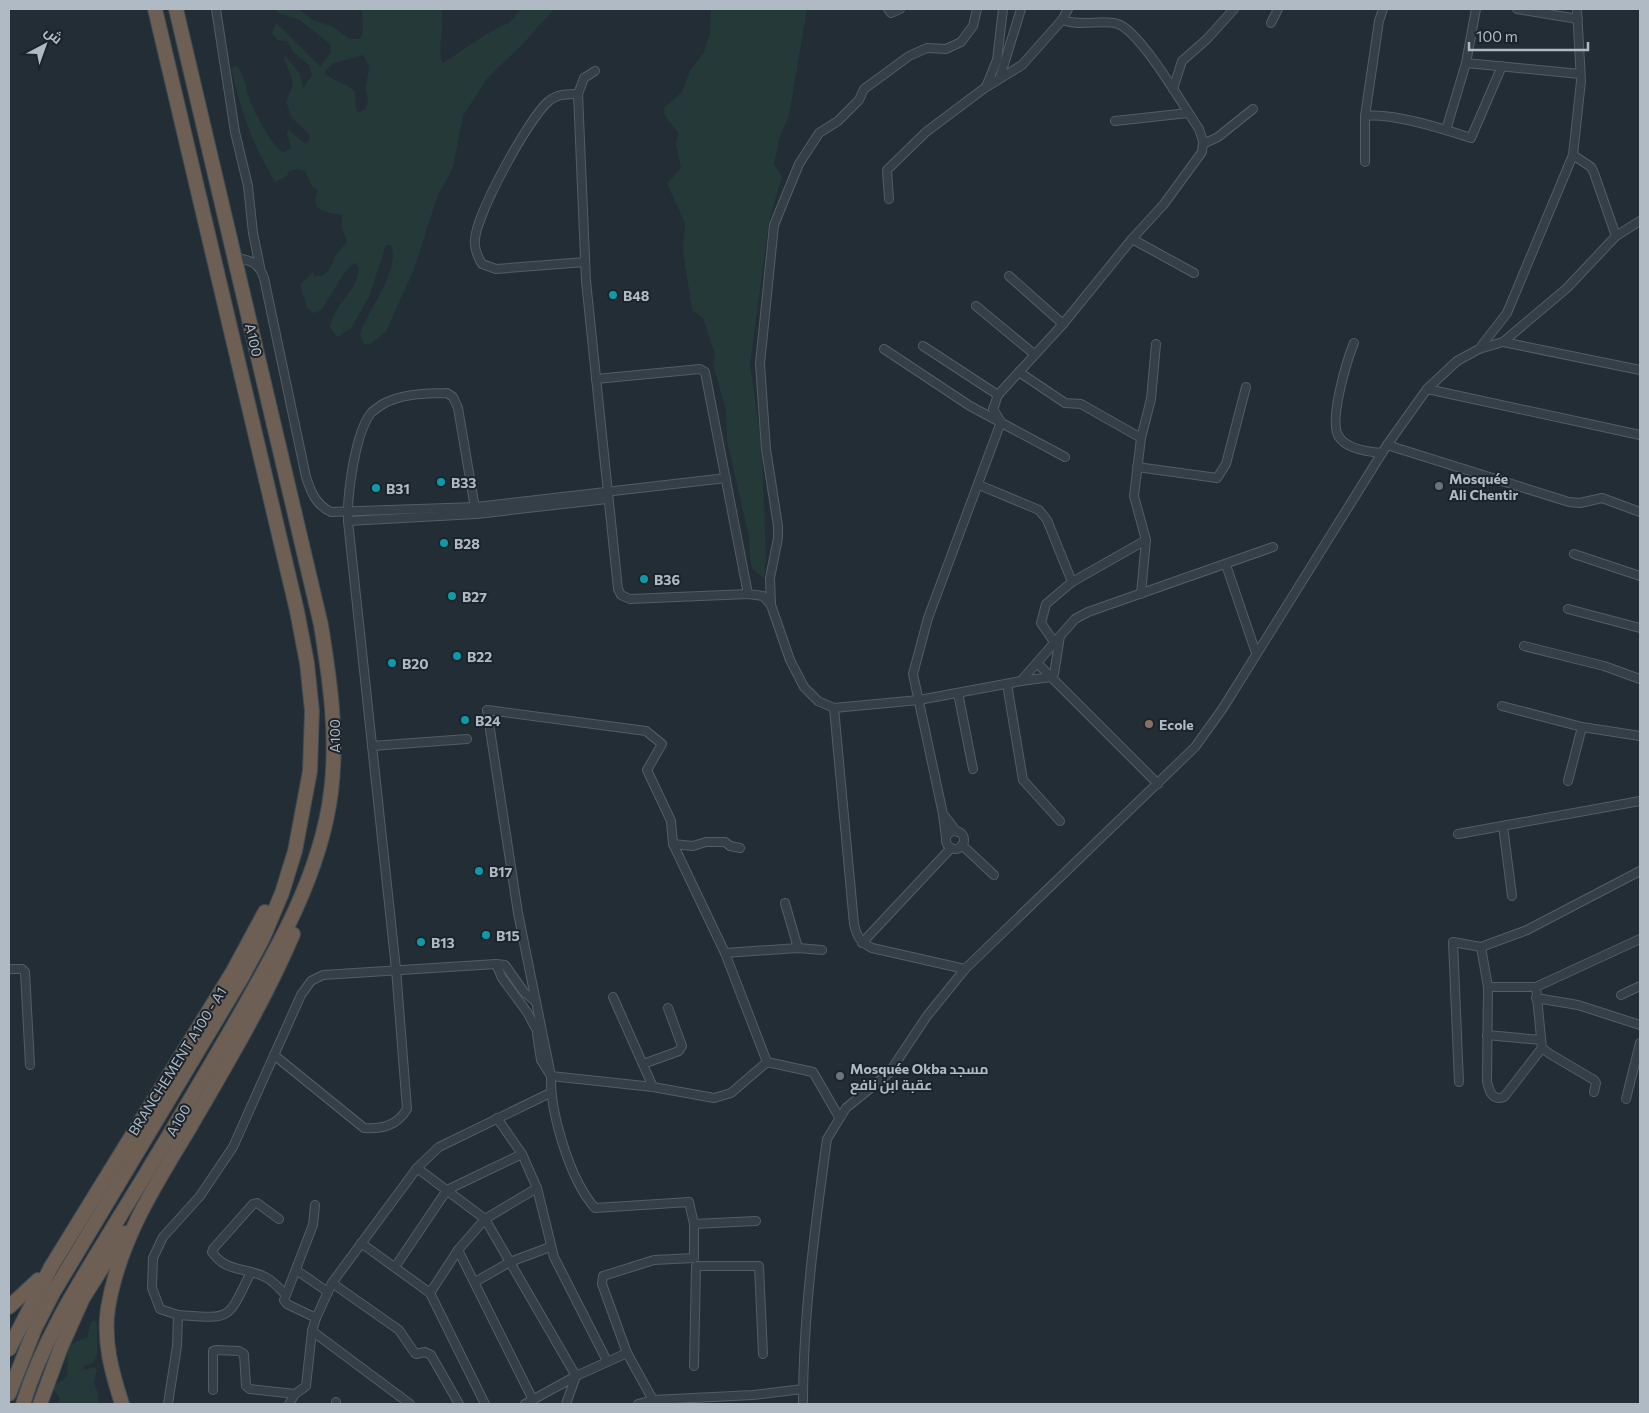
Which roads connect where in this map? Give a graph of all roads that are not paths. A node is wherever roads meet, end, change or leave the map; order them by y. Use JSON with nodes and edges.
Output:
{"nodes":[{"id":1,"x":155,"y":9,"type":"edge"},
{"id":2,"x":176,"y":9,"type":"edge"},
{"id":3,"x":216,"y":9,"type":"edge"},
{"id":4,"x":888,"y":9,"type":"edge"},
{"id":5,"x":900,"y":9,"type":"edge"},
{"id":6,"x":977,"y":9,"type":"edge"},
{"id":7,"x":1003,"y":9,"type":"edge"},
{"id":8,"x":1021,"y":9,"type":"edge"},
{"id":9,"x":1068,"y":9,"type":"edge"},
{"id":10,"x":1234,"y":9,"type":"edge"},
{"id":11,"x":1278,"y":9,"type":"edge"},
{"id":12,"x":1382,"y":9,"type":"edge"},
{"id":13,"x":1476,"y":9,"type":"edge"},
{"id":14,"x":1517,"y":9,"type":"edge"},
{"id":15,"x":1577,"y":9,"type":"edge"},
{"id":16,"x":1578,"y":19,"type":"junction"},
{"id":17,"x":1062,"y":20,"type":"junction"},
{"id":18,"x":1271,"y":23,"type":"dead end"},
{"id":19,"x":1466,"y":63,"type":"junction"},
{"id":20,"x":1502,"y":66,"type":"junction"},
{"id":21,"x":595,"y":71,"type":"dead end"},
{"id":22,"x":1580,"y":74,"type":"junction"},
{"id":23,"x":1000,"y":77,"type":"junction"},
{"id":24,"x":986,"y":87,"type":"junction"},
{"id":25,"x":1173,"y":89,"type":"junction"},
{"id":26,"x":578,"y":94,"type":"junction"},
{"id":27,"x":1253,"y":109,"type":"dead end"},
{"id":28,"x":1188,"y":113,"type":"junction"},
{"id":29,"x":1365,"y":116,"type":"junction"},
{"id":30,"x":1115,"y":121,"type":"dead end"},
{"id":31,"x":1446,"y":130,"type":"junction"},
{"id":32,"x":1203,"y":144,"type":"junction"},
{"id":33,"x":1573,"y":155,"type":"junction"},
{"id":34,"x":1365,"y":162,"type":"dead end"},
{"id":35,"x":889,"y":199,"type":"dead end"},
{"id":36,"x":1640,"y":221,"type":"edge"},
{"id":37,"x":1616,"y":236,"type":"junction"},
{"id":38,"x":1132,"y":238,"type":"junction"},
{"id":39,"x":236,"y":258,"type":"junction"},
{"id":40,"x":585,"y":262,"type":"junction"},
{"id":41,"x":260,"y":267,"type":"junction"},
{"id":42,"x":1194,"y":273,"type":"dead end"},
{"id":43,"x":1009,"y":276,"type":"dead end"},
{"id":44,"x":976,"y":306,"type":"dead end"},
{"id":45,"x":1063,"y":324,"type":"junction"},
{"id":46,"x":1503,"y":342,"type":"junction"},
{"id":47,"x":1354,"y":343,"type":"dead end"},
{"id":48,"x":1156,"y":344,"type":"dead end"},
{"id":49,"x":923,"y":346,"type":"dead end"},
{"id":50,"x":884,"y":349,"type":"dead end"},
{"id":51,"x":1478,"y":349,"type":"junction"},
{"id":52,"x":1034,"y":354,"type":"junction"},
{"id":53,"x":1640,"y":370,"type":"edge"},
{"id":54,"x":1019,"y":372,"type":"junction"},
{"id":55,"x":596,"y":379,"type":"junction"},
{"id":56,"x":1246,"y":387,"type":"dead end"},
{"id":57,"x":1427,"y":389,"type":"junction"},
{"id":58,"x":998,"y":395,"type":"junction"},
{"id":59,"x":1000,"y":422,"type":"junction"},
{"id":60,"x":1640,"y":435,"type":"edge"},
{"id":61,"x":1140,"y":438,"type":"junction"},
{"id":62,"x":1387,"y":445,"type":"junction"},
{"id":63,"x":1382,"y":453,"type":"junction"},
{"id":64,"x":1065,"y":457,"type":"dead end"},
{"id":65,"x":1137,"y":467,"type":"junction"},
{"id":66,"x":726,"y":478,"type":"junction"},
{"id":67,"x":979,"y":485,"type":"junction"},
{"id":68,"x":606,"y":495,"type":"junction"},
{"id":69,"x":476,"y":511,"type":"junction"},
{"id":70,"x":347,"y":512,"type":"junction"},
{"id":71,"x":1640,"y":512,"type":"edge"},
{"id":72,"x":348,"y":521,"type":"junction"},
{"id":73,"x":1146,"y":540,"type":"junction"},
{"id":74,"x":1273,"y":547,"type":"dead end"},
{"id":75,"x":1574,"y":554,"type":"dead end"},
{"id":76,"x":1226,"y":565,"type":"junction"},
{"id":77,"x":1640,"y":576,"type":"edge"},
{"id":78,"x":1072,"y":582,"type":"junction"},
{"id":79,"x":748,"y":594,"type":"junction"},
{"id":80,"x":1141,"y":594,"type":"junction"},
{"id":81,"x":771,"y":605,"type":"junction"},
{"id":82,"x":1568,"y":609,"type":"dead end"},
{"id":83,"x":1640,"y":628,"type":"edge"},
{"id":84,"x":1057,"y":639,"type":"junction"},
{"id":85,"x":1524,"y":646,"type":"dead end"},
{"id":86,"x":1256,"y":653,"type":"junction"},
{"id":87,"x":1037,"y":663,"type":"junction"},
{"id":88,"x":1051,"y":677,"type":"junction"},
{"id":89,"x":1640,"y":679,"type":"edge"},
{"id":90,"x":1021,"y":682,"type":"junction"},
{"id":91,"x":1007,"y":684,"type":"junction"},
{"id":92,"x":958,"y":693,"type":"junction"},
{"id":93,"x":919,"y":700,"type":"junction"},
{"id":94,"x":1502,"y":706,"type":"dead end"},
{"id":95,"x":834,"y":708,"type":"junction"},
{"id":96,"x":1582,"y":727,"type":"junction"},
{"id":97,"x":1640,"y":736,"type":"edge"},
{"id":98,"x":467,"y":739,"type":"dead end"},
{"id":99,"x":372,"y":746,"type":"junction"},
{"id":100,"x":973,"y":769,"type":"dead end"},
{"id":101,"x":1568,"y":781,"type":"dead end"},
{"id":102,"x":1158,"y":784,"type":"junction"},
{"id":103,"x":1640,"y":801,"type":"edge"},
{"id":104,"x":943,"y":814,"type":"junction"},
{"id":105,"x":1060,"y":821,"type":"dead end"},
{"id":106,"x":1504,"y":826,"type":"junction"},
{"id":107,"x":324,"y":828,"type":"junction"},
{"id":108,"x":957,"y":832,"type":"junction"},
{"id":109,"x":1458,"y":834,"type":"dead end"},
{"id":110,"x":946,"y":839,"type":"junction"},
{"id":111,"x":672,"y":844,"type":"junction"},
{"id":112,"x":962,"y":845,"type":"junction"},
{"id":113,"x":740,"y":848,"type":"dead end"},
{"id":114,"x":951,"y":848,"type":"junction"},
{"id":115,"x":295,"y":851,"type":"junction"},
{"id":116,"x":1640,"y":871,"type":"edge"},
{"id":117,"x":994,"y":875,"type":"dead end"},
{"id":118,"x":1512,"y":896,"type":"dead end"},
{"id":119,"x":785,"y":903,"type":"dead end"},
{"id":120,"x":1640,"y":939,"type":"edge"},
{"id":121,"x":862,"y":943,"type":"junction"},
{"id":122,"x":1481,"y":947,"type":"junction"},
{"id":123,"x":798,"y":948,"type":"junction"},
{"id":124,"x":822,"y":950,"type":"dead end"},
{"id":125,"x":725,"y":953,"type":"junction"},
{"id":126,"x":496,"y":964,"type":"junction"},
{"id":127,"x":9,"y":969,"type":"edge"},
{"id":128,"x":396,"y":969,"type":"junction"},
{"id":129,"x":965,"y":969,"type":"junction"},
{"id":130,"x":1640,"y":986,"type":"edge"},
{"id":131,"x":1488,"y":987,"type":"junction"},
{"id":132,"x":1536,"y":987,"type":"junction"},
{"id":133,"x":1621,"y":995,"type":"dead end"},
{"id":134,"x":613,"y":997,"type":"dead end"},
{"id":135,"x":1536,"y":998,"type":"junction"},
{"id":136,"x":536,"y":1002,"type":"junction"},
{"id":137,"x":668,"y":1008,"type":"dead end"},
{"id":138,"x":1640,"y":1025,"type":"edge"},
{"id":139,"x":1488,"y":1034,"type":"junction"},
{"id":140,"x":541,"y":1036,"type":"junction"},
{"id":141,"x":1640,"y":1043,"type":"edge"},
{"id":142,"x":1542,"y":1044,"type":"junction"},
{"id":143,"x":274,"y":1055,"type":"junction"},
{"id":144,"x":767,"y":1062,"type":"junction"},
{"id":145,"x":643,"y":1064,"type":"junction"},
{"id":146,"x":30,"y":1065,"type":"dead end"},
{"id":147,"x":551,"y":1076,"type":"junction"},
{"id":148,"x":1459,"y":1082,"type":"dead end"},
{"id":149,"x":653,"y":1088,"type":"junction"},
{"id":150,"x":1594,"y":1092,"type":"dead end"},
{"id":151,"x":550,"y":1093,"type":"junction"},
{"id":152,"x":1626,"y":1099,"type":"dead end"},
{"id":153,"x":839,"y":1117,"type":"junction"},
{"id":154,"x":498,"y":1118,"type":"junction"},
{"id":155,"x":522,"y":1154,"type":"junction"},
{"id":156,"x":417,"y":1168,"type":"junction"},
{"id":157,"x":536,"y":1188,"type":"junction"},
{"id":158,"x":447,"y":1190,"type":"junction"},
{"id":159,"x":145,"y":1202,"type":"junction"},
{"id":160,"x":315,"y":1205,"type":"dead end"},
{"id":161,"x":279,"y":1219,"type":"dead end"},
{"id":162,"x":485,"y":1219,"type":"junction"},
{"id":163,"x":756,"y":1222,"type":"dead end"},
{"id":164,"x":694,"y":1224,"type":"junction"},
{"id":165,"x":361,"y":1243,"type":"junction"},
{"id":166,"x":550,"y":1247,"type":"junction"},
{"id":167,"x":458,"y":1250,"type":"junction"},
{"id":168,"x":694,"y":1258,"type":"junction"},
{"id":169,"x":510,"y":1262,"type":"junction"},
{"id":170,"x":696,"y":1266,"type":"junction"},
{"id":171,"x":51,"y":1267,"type":"junction"},
{"id":172,"x":395,"y":1267,"type":"junction"},
{"id":173,"x":296,"y":1270,"type":"junction"},
{"id":174,"x":251,"y":1272,"type":"junction"},
{"id":175,"x":476,"y":1282,"type":"junction"},
{"id":176,"x":332,"y":1283,"type":"junction"},
{"id":177,"x":328,"y":1292,"type":"junction"},
{"id":178,"x":430,"y":1293,"type":"junction"},
{"id":179,"x":285,"y":1294,"type":"junction"},
{"id":180,"x":9,"y":1307,"type":"edge"},
{"id":181,"x":178,"y":1315,"type":"junction"},
{"id":182,"x":316,"y":1318,"type":"junction"},
{"id":183,"x":312,"y":1331,"type":"junction"},
{"id":184,"x":9,"y":1349,"type":"edge"},
{"id":185,"x":627,"y":1353,"type":"junction"},
{"id":186,"x":763,"y":1354,"type":"dead end"},
{"id":187,"x":608,"y":1360,"type":"junction"},
{"id":188,"x":694,"y":1366,"type":"dead end"},
{"id":189,"x":576,"y":1376,"type":"junction"},
{"id":190,"x":803,"y":1389,"type":"junction"},
{"id":191,"x":213,"y":1390,"type":"dead end"},
{"id":192,"x":9,"y":1394,"type":"edge"},
{"id":193,"x":295,"y":1394,"type":"junction"},
{"id":194,"x":533,"y":1400,"type":"junction"},
{"id":195,"x":653,"y":1400,"type":"junction"},
{"id":196,"x":23,"y":1404,"type":"edge"},
{"id":197,"x":40,"y":1404,"type":"edge"},
{"id":198,"x":122,"y":1404,"type":"edge"},
{"id":199,"x":168,"y":1404,"type":"edge"},
{"id":200,"x":290,"y":1404,"type":"edge"},
{"id":201,"x":410,"y":1404,"type":"edge"},
{"id":202,"x":459,"y":1404,"type":"edge"},
{"id":203,"x":486,"y":1404,"type":"edge"},
{"id":204,"x":525,"y":1404,"type":"edge"},
{"id":205,"x":566,"y":1404,"type":"edge"},
{"id":206,"x":638,"y":1404,"type":"edge"},
{"id":207,"x":803,"y":1404,"type":"edge"}],
"edges":[{"from":1,"to":115,"type":"highway","name":"A100","number":"A100"},
{"from":2,"to":39,"type":"highway","name":"A100","number":"A100"},
{"from":3,"to":41,"type":"street"},
{"from":4,"to":5,"type":"street"},
{"from":6,"to":81,"type":"street"},
{"from":7,"to":24,"type":"street"},
{"from":8,"to":23,"type":"street"},
{"from":9,"to":17,"type":"street"},
{"from":10,"to":25,"type":"street"},
{"from":11,"to":18,"type":"street"},
{"from":12,"to":29,"type":"street"},
{"from":13,"to":19,"type":"street"},
{"from":14,"to":16,"type":"street"},
{"from":15,"to":16,"type":"street"},
{"from":16,"to":22,"type":"street"},
{"from":17,"to":23,"type":"street"},
{"from":17,"to":25,"type":"street"},
{"from":19,"to":20,"type":"street"},
{"from":19,"to":31,"type":"street"},
{"from":20,"to":22,"type":"street"},
{"from":20,"to":31,"type":"street"},
{"from":21,"to":26,"type":"street"},
{"from":22,"to":33,"type":"street"},
{"from":23,"to":24,"type":"street"},
{"from":24,"to":35,"type":"street"},
{"from":25,"to":28,"type":"street"},
{"from":26,"to":40,"type":"street"},
{"from":26,"to":40,"type":"street"},
{"from":27,"to":32,"type":"street"},
{"from":28,"to":30,"type":"street"},
{"from":28,"to":32,"type":"street"},
{"from":29,"to":31,"type":"street"},
{"from":29,"to":34,"type":"street"},
{"from":32,"to":38,"type":"street"},
{"from":33,"to":37,"type":"street"},
{"from":33,"to":51,"type":"street"},
{"from":36,"to":37,"type":"street"},
{"from":37,"to":46,"type":"street"},
{"from":38,"to":42,"type":"street"},
{"from":38,"to":45,"type":"street"},
{"from":39,"to":41,"type":"street"},
{"from":39,"to":107,"type":"highway","name":"A100","number":"A100"},
{"from":40,"to":55,"type":"street"},
{"from":41,"to":70,"type":"street"},
{"from":43,"to":45,"type":"street"},
{"from":44,"to":52,"type":"street"},
{"from":45,"to":52,"type":"street"},
{"from":46,"to":51,"type":"street"},
{"from":46,"to":53,"type":"street"},
{"from":47,"to":63,"type":"street"},
{"from":48,"to":61,"type":"street"},
{"from":49,"to":58,"type":"street"},
{"from":50,"to":59,"type":"street"},
{"from":51,"to":57,"type":"street"},
{"from":52,"to":54,"type":"street"},
{"from":54,"to":58,"type":"street"},
{"from":54,"to":61,"type":"street"},
{"from":55,"to":66,"type":"street"},
{"from":55,"to":68,"type":"street"},
{"from":56,"to":65,"type":"street"},
{"from":57,"to":60,"type":"street"},
{"from":57,"to":62,"type":"street"},
{"from":58,"to":59,"type":"street"},
{"from":59,"to":64,"type":"street"},
{"from":59,"to":67,"type":"street"},
{"from":61,"to":65,"type":"street"},
{"from":62,"to":63,"type":"street"},
{"from":62,"to":71,"type":"street"},
{"from":63,"to":86,"type":"street"},
{"from":65,"to":73,"type":"street"},
{"from":66,"to":68,"type":"street"},
{"from":66,"to":79,"type":"street"},
{"from":67,"to":78,"type":"street"},
{"from":67,"to":93,"type":"street"},
{"from":68,"to":69,"type":"street"},
{"from":68,"to":79,"type":"street"},
{"from":69,"to":70,"type":"street"},
{"from":69,"to":70,"type":"street"},
{"from":69,"to":72,"type":"street"},
{"from":70,"to":72,"type":"street"},
{"from":72,"to":99,"type":"street"},
{"from":73,"to":78,"type":"street"},
{"from":73,"to":80,"type":"street"},
{"from":74,"to":76,"type":"street"},
{"from":75,"to":77,"type":"street"},
{"from":76,"to":80,"type":"street"},
{"from":76,"to":86,"type":"street"},
{"from":78,"to":84,"type":"street"},
{"from":79,"to":81,"type":"street"},
{"from":80,"to":84,"type":"street"},
{"from":81,"to":95,"type":"street"},
{"from":82,"to":83,"type":"street"},
{"from":84,"to":87,"type":"street"},
{"from":84,"to":88,"type":"street"},
{"from":85,"to":89,"type":"street"},
{"from":86,"to":102,"type":"street"},
{"from":87,"to":88,"type":"street"},
{"from":87,"to":90,"type":"street"},
{"from":88,"to":90,"type":"street"},
{"from":88,"to":102,"type":"street"},
{"from":90,"to":91,"type":"street"},
{"from":91,"to":92,"type":"street"},
{"from":91,"to":105,"type":"street"},
{"from":92,"to":93,"type":"street"},
{"from":92,"to":100,"type":"street"},
{"from":93,"to":95,"type":"street"},
{"from":93,"to":104,"type":"street"},
{"from":94,"to":96,"type":"street"},
{"from":95,"to":121,"type":"street"},
{"from":96,"to":97,"type":"street"},
{"from":96,"to":101,"type":"street"},
{"from":98,"to":99,"type":"street"},
{"from":99,"to":128,"type":"street"},
{"from":102,"to":129,"type":"street"},
{"from":103,"to":106,"type":"street"},
{"from":104,"to":108,"type":"street"},
{"from":104,"to":110,"type":"street"},
{"from":106,"to":109,"type":"street"},
{"from":106,"to":118,"type":"street"},
{"from":107,"to":159,"type":"highway"},
{"from":107,"to":196,"type":"highway","name":"A100","number":"A100"},
{"from":108,"to":110,"type":"street"},
{"from":108,"to":112,"type":"street"},
{"from":110,"to":114,"type":"street"},
{"from":111,"to":113,"type":"street"},
{"from":111,"to":125,"type":"street"},
{"from":111,"to":136,"type":"street"},
{"from":112,"to":114,"type":"street"},
{"from":112,"to":117,"type":"street"},
{"from":114,"to":121,"type":"street"},
{"from":115,"to":171,"type":"highway","name":"BRANCHEMENT A100 - A1"},
{"from":115,"to":192,"type":"highway","name":"A100","number":"A100"},
{"from":116,"to":122,"type":"street"},
{"from":119,"to":123,"type":"street"},
{"from":120,"to":132,"type":"street"},
{"from":121,"to":129,"type":"street"},
{"from":122,"to":131,"type":"street"},
{"from":122,"to":148,"type":"street"},
{"from":123,"to":124,"type":"street"},
{"from":123,"to":125,"type":"street"},
{"from":125,"to":144,"type":"street"},
{"from":126,"to":128,"type":"street"},
{"from":126,"to":136,"type":"street"},
{"from":126,"to":140,"type":"street"},
{"from":127,"to":146,"type":"street"},
{"from":128,"to":143,"type":"street"},
{"from":128,"to":143,"type":"street"},
{"from":129,"to":153,"type":"street"},
{"from":130,"to":133,"type":"street"},
{"from":131,"to":132,"type":"street"},
{"from":131,"to":139,"type":"street"},
{"from":132,"to":135,"type":"street"},
{"from":134,"to":145,"type":"street"},
{"from":135,"to":138,"type":"street"},
{"from":135,"to":142,"type":"street"},
{"from":136,"to":140,"type":"street"},
{"from":137,"to":145,"type":"street"},
{"from":139,"to":142,"type":"street"},
{"from":139,"to":142,"type":"street"},
{"from":140,"to":147,"type":"street"},
{"from":141,"to":152,"type":"street"},
{"from":142,"to":150,"type":"street"},
{"from":143,"to":181,"type":"street"},
{"from":144,"to":149,"type":"street"},
{"from":144,"to":153,"type":"street"},
{"from":145,"to":149,"type":"street"},
{"from":147,"to":149,"type":"street"},
{"from":147,"to":151,"type":"street"},
{"from":151,"to":154,"type":"street"},
{"from":151,"to":164,"type":"street"},
{"from":153,"to":190,"type":"street"},
{"from":154,"to":155,"type":"street"},
{"from":154,"to":156,"type":"street"},
{"from":155,"to":157,"type":"street"},
{"from":155,"to":158,"type":"street"},
{"from":156,"to":158,"type":"street"},
{"from":156,"to":165,"type":"street"},
{"from":157,"to":162,"type":"street"},
{"from":157,"to":166,"type":"street"},
{"from":158,"to":162,"type":"street"},
{"from":158,"to":172,"type":"street"},
{"from":159,"to":197,"type":"highway"},
{"from":159,"to":198,"type":"highway"},
{"from":160,"to":173,"type":"street"},
{"from":161,"to":174,"type":"street"},
{"from":162,"to":167,"type":"street"},
{"from":162,"to":169,"type":"street"},
{"from":163,"to":164,"type":"street"},
{"from":164,"to":168,"type":"street"},
{"from":165,"to":172,"type":"street"},
{"from":165,"to":176,"type":"street"},
{"from":166,"to":169,"type":"street"},
{"from":166,"to":187,"type":"street"},
{"from":167,"to":175,"type":"street"},
{"from":167,"to":178,"type":"street"},
{"from":168,"to":170,"type":"street"},
{"from":168,"to":185,"type":"street"},
{"from":169,"to":175,"type":"street"},
{"from":169,"to":189,"type":"street"},
{"from":170,"to":186,"type":"street"},
{"from":170,"to":188,"type":"street"},
{"from":171,"to":180,"type":"highway"},
{"from":171,"to":184,"type":"highway"},
{"from":172,"to":178,"type":"street"},
{"from":173,"to":177,"type":"street"},
{"from":173,"to":179,"type":"street"},
{"from":174,"to":179,"type":"street"},
{"from":174,"to":181,"type":"street"},
{"from":175,"to":194,"type":"street"},
{"from":176,"to":177,"type":"street"},
{"from":176,"to":202,"type":"street"},
{"from":177,"to":182,"type":"street"},
{"from":178,"to":203,"type":"street"},
{"from":179,"to":182,"type":"street"},
{"from":181,"to":199,"type":"street"},
{"from":182,"to":183,"type":"street"},
{"from":183,"to":193,"type":"street"},
{"from":183,"to":201,"type":"street"},
{"from":185,"to":187,"type":"street"},
{"from":185,"to":195,"type":"street"},
{"from":187,"to":189,"type":"street"},
{"from":189,"to":194,"type":"street"},
{"from":189,"to":205,"type":"street"},
{"from":190,"to":195,"type":"street"},
{"from":190,"to":207,"type":"street"},
{"from":191,"to":193,"type":"street"},
{"from":193,"to":200,"type":"street"},
{"from":194,"to":204,"type":"street"},
{"from":195,"to":206,"type":"street"}]}
